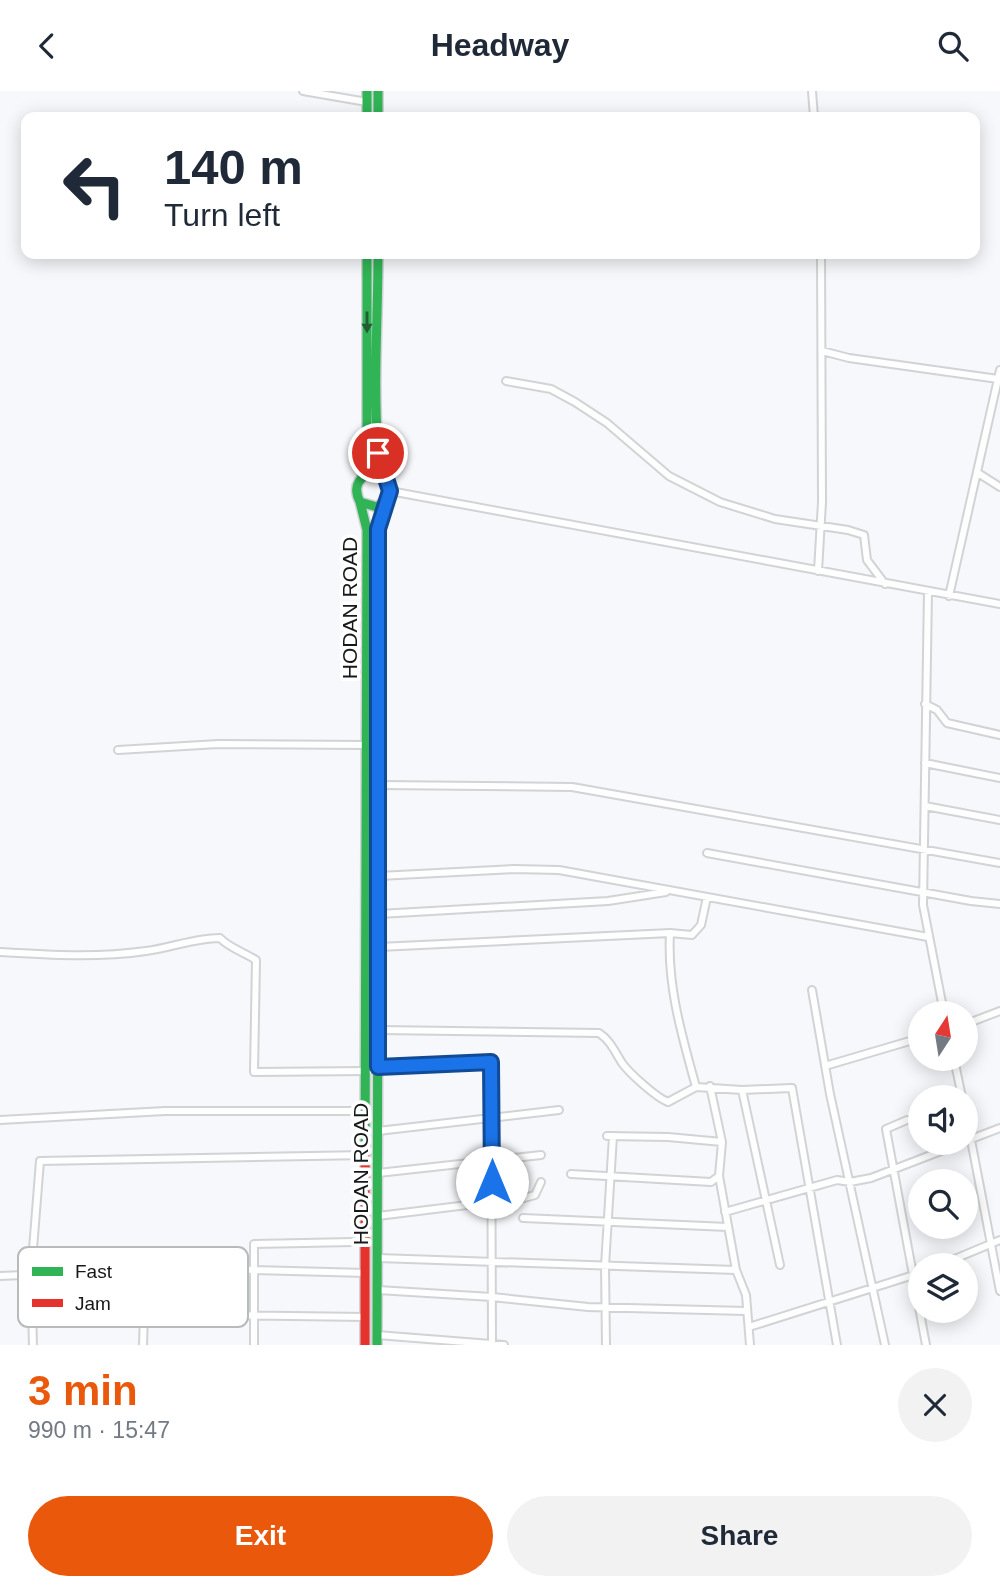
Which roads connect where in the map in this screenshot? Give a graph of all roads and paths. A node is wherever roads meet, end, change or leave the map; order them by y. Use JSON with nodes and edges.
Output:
{"nodes":[{"id":1,"x":303,"y":91,"type":"edge"},
{"id":2,"x":367,"y":91,"type":"edge"},
{"id":3,"x":378,"y":91,"type":"edge"},
{"id":4,"x":812,"y":91,"type":"edge"},
{"id":5,"x":367,"y":102,"type":"junction"},
{"id":6,"x":367,"y":112,"type":"edge"},
{"id":7,"x":378,"y":112,"type":"edge"},
{"id":8,"x":814,"y":112,"type":"edge"},
{"id":9,"x":367,"y":259,"type":"edge"},
{"id":10,"x":378,"y":259,"type":"edge"},
{"id":11,"x":821,"y":259,"type":"edge"},
{"id":12,"x":822,"y":351,"type":"junction"},
{"id":13,"x":1000,"y":370,"type":"edge"},
{"id":14,"x":998,"y":379,"type":"edge"},
{"id":15,"x":506,"y":381,"type":"dead end"},
{"id":16,"x":978,"y":473,"type":"junction"},
{"id":17,"x":362,"y":476,"type":"junction"},
{"id":18,"x":383,"y":476,"type":"junction"},
{"id":19,"x":1000,"y":487,"type":"edge"},
{"id":20,"x":390,"y":491,"type":"junction"},
{"id":21,"x":386,"y":501,"type":"junction"},
{"id":22,"x":360,"y":502,"type":"junction"},
{"id":23,"x":821,"y":527,"type":"junction"},
{"id":24,"x":818,"y":571,"type":"junction"},
{"id":25,"x":885,"y":584,"type":"junction"},
{"id":26,"x":928,"y":592,"type":"junction"},
{"id":27,"x":949,"y":596,"type":"junction"},
{"id":28,"x":1000,"y":604,"type":"edge"},
{"id":29,"x":925,"y":704,"type":"junction"},
{"id":30,"x":1000,"y":734,"type":"edge"},
{"id":31,"x":366,"y":745,"type":"junction"},
{"id":32,"x":118,"y":750,"type":"dead end"},
{"id":33,"x":925,"y":763,"type":"junction"},
{"id":34,"x":1000,"y":778,"type":"edge"},
{"id":35,"x":379,"y":785,"type":"junction"},
{"id":36,"x":925,"y":806,"type":"junction"},
{"id":37,"x":1000,"y":820,"type":"edge"},
{"id":38,"x":923,"y":849,"type":"junction"},
{"id":39,"x":707,"y":853,"type":"dead end"},
{"id":40,"x":1000,"y":863,"type":"edge"},
{"id":41,"x":379,"y":876,"type":"junction"},
{"id":42,"x":671,"y":891,"type":"junction"},
{"id":43,"x":923,"y":892,"type":"junction"},
{"id":44,"x":707,"y":897,"type":"junction"},
{"id":45,"x":1000,"y":904,"type":"edge"},
{"id":46,"x":379,"y":915,"type":"junction"},
{"id":47,"x":670,"y":933,"type":"junction"},
{"id":48,"x":928,"y":937,"type":"junction"},
{"id":49,"x":379,"y":947,"type":"junction"},
{"id":50,"x":0,"y":952,"type":"edge"},
{"id":51,"x":812,"y":991,"type":"dead end"},
{"id":52,"x":941,"y":1001,"type":"edge"},
{"id":53,"x":1000,"y":1011,"type":"edge"},
{"id":54,"x":978,"y":1019,"type":"edge"},
{"id":55,"x":379,"y":1030,"type":"junction"},
{"id":56,"x":908,"y":1042,"type":"edge"},
{"id":57,"x":825,"y":1066,"type":"junction"},
{"id":58,"x":378,"y":1067,"type":"junction"},
{"id":59,"x":368,"y":1071,"type":"junction"},
{"id":60,"x":710,"y":1086,"type":"junction"},
{"id":61,"x":696,"y":1087,"type":"junction"},
{"id":62,"x":742,"y":1090,"type":"junction"},
{"id":63,"x":559,"y":1110,"type":"dead end"},
{"id":64,"x":368,"y":1111,"type":"junction"},
{"id":65,"x":491,"y":1119,"type":"junction"},
{"id":66,"x":0,"y":1120,"type":"edge"},
{"id":67,"x":907,"y":1120,"type":"dead end"},
{"id":68,"x":1000,"y":1128,"type":"edge"},
{"id":69,"x":378,"y":1131,"type":"junction"},
{"id":70,"x":978,"y":1137,"type":"edge"},
{"id":71,"x":722,"y":1142,"type":"junction"},
{"id":72,"x":367,"y":1155,"type":"junction"},
{"id":73,"x":541,"y":1155,"type":"dead end"},
{"id":74,"x":931,"y":1155,"type":"edge"},
{"id":75,"x":970,"y":1155,"type":"edge"},
{"id":76,"x":492,"y":1162,"type":"junction"},
{"id":77,"x":893,"y":1170,"type":"junction"},
{"id":78,"x":378,"y":1173,"type":"junction"},
{"id":79,"x":570,"y":1174,"type":"dead end"},
{"id":80,"x":611,"y":1175,"type":"junction"},
{"id":81,"x":719,"y":1176,"type":"junction"},
{"id":82,"x":541,"y":1182,"type":"dead end"},
{"id":83,"x":850,"y":1182,"type":"junction"},
{"id":84,"x":808,"y":1189,"type":"junction"},
{"id":85,"x":492,"y":1203,"type":"junction"},
{"id":86,"x":766,"y":1203,"type":"junction"},
{"id":87,"x":725,"y":1212,"type":"junction"},
{"id":88,"x":378,"y":1216,"type":"junction"},
{"id":89,"x":523,"y":1218,"type":"dead end"},
{"id":90,"x":607,"y":1223,"type":"junction"},
{"id":91,"x":728,"y":1227,"type":"junction"},
{"id":92,"x":1000,"y":1240,"type":"edge"},
{"id":93,"x":353,"y":1242,"type":"dead end"},
{"id":94,"x":990,"y":1244,"type":"junction"},
{"id":95,"x":33,"y":1247,"type":"edge"},
{"id":96,"x":969,"y":1253,"type":"edge"},
{"id":97,"x":908,"y":1254,"type":"edge"},
{"id":98,"x":378,"y":1258,"type":"junction"},
{"id":99,"x":492,"y":1261,"type":"junction"},
{"id":100,"x":780,"y":1265,"type":"dead end"},
{"id":101,"x":605,"y":1266,"type":"junction"},
{"id":102,"x":248,"y":1270,"type":"edge"},
{"id":103,"x":254,"y":1270,"type":"junction"},
{"id":104,"x":736,"y":1270,"type":"junction"},
{"id":105,"x":366,"y":1273,"type":"junction"},
{"id":106,"x":18,"y":1275,"type":"edge"},
{"id":107,"x":0,"y":1276,"type":"edge"},
{"id":108,"x":908,"y":1278,"type":"edge"},
{"id":109,"x":378,"y":1290,"type":"junction"},
{"id":110,"x":874,"y":1290,"type":"junction"},
{"id":111,"x":1000,"y":1291,"type":"edge"},
{"id":112,"x":492,"y":1297,"type":"junction"},
{"id":113,"x":829,"y":1303,"type":"junction"},
{"id":114,"x":604,"y":1307,"type":"junction"},
{"id":115,"x":746,"y":1311,"type":"junction"},
{"id":116,"x":248,"y":1315,"type":"edge"},
{"id":117,"x":254,"y":1315,"type":"junction"},
{"id":118,"x":366,"y":1317,"type":"junction"},
{"id":119,"x":921,"y":1323,"type":"edge"},
{"id":120,"x":32,"y":1327,"type":"edge"},
{"id":121,"x":144,"y":1327,"type":"edge"},
{"id":122,"x":750,"y":1327,"type":"junction"},
{"id":123,"x":377,"y":1340,"type":"edge"},
{"id":124,"x":33,"y":1345,"type":"edge"},
{"id":125,"x":143,"y":1345,"type":"edge"},
{"id":126,"x":254,"y":1345,"type":"edge"},
{"id":127,"x":366,"y":1345,"type":"edge"},
{"id":128,"x":491,"y":1345,"type":"edge"},
{"id":129,"x":504,"y":1345,"type":"edge"},
{"id":130,"x":606,"y":1345,"type":"edge"},
{"id":131,"x":750,"y":1345,"type":"edge"},
{"id":132,"x":837,"y":1345,"type":"edge"},
{"id":133,"x":885,"y":1345,"type":"edge"},
{"id":134,"x":926,"y":1345,"type":"edge"}],
"edges":[{"from":1,"to":5,"type":"street"},
{"from":2,"to":5,"type":"main road"},
{"from":3,"to":7,"type":"main road"},
{"from":4,"to":8,"type":"street"},
{"from":5,"to":6,"type":"main road"},
{"from":9,"to":17,"type":"main road","name":"HODAN ROAD","one_way":true},
{"from":10,"to":18,"type":"main road"},
{"from":11,"to":12,"type":"street"},
{"from":12,"to":14,"type":"street"},
{"from":12,"to":23,"type":"street"},
{"from":13,"to":14,"type":"street"},
{"from":14,"to":16,"type":"street"},
{"from":15,"to":23,"type":"street"},
{"from":16,"to":19,"type":"street"},
{"from":16,"to":27,"type":"street"},
{"from":17,"to":18,"type":"main road"},
{"from":17,"to":22,"type":"main road","name":"HODAN ROAD"},
{"from":18,"to":20,"type":"main road"},
{"from":20,"to":21,"type":"main road","name":"HODAN ROAD"},
{"from":20,"to":24,"type":"street"},
{"from":21,"to":22,"type":"main road","name":"HODAN ROAD"},
{"from":21,"to":35,"type":"main road","name":"HODAN ROAD"},
{"from":22,"to":31,"type":"main road","name":"HODAN ROAD"},
{"from":23,"to":24,"type":"street"},
{"from":23,"to":25,"type":"street"},
{"from":24,"to":25,"type":"street"},
{"from":25,"to":26,"type":"street"},
{"from":26,"to":27,"type":"street"},
{"from":26,"to":29,"type":"street"},
{"from":27,"to":28,"type":"street"},
{"from":29,"to":30,"type":"street"},
{"from":29,"to":33,"type":"street"},
{"from":31,"to":32,"type":"street"},
{"from":31,"to":59,"type":"main road","name":"HODAN ROAD"},
{"from":33,"to":34,"type":"street"},
{"from":33,"to":36,"type":"street"},
{"from":35,"to":38,"type":"street"},
{"from":35,"to":41,"type":"main road","name":"HODAN ROAD"},
{"from":36,"to":37,"type":"street"},
{"from":36,"to":38,"type":"street"},
{"from":38,"to":40,"type":"street"},
{"from":38,"to":43,"type":"street"},
{"from":39,"to":43,"type":"street"},
{"from":41,"to":42,"type":"street"},
{"from":41,"to":46,"type":"main road","name":"HODAN ROAD"},
{"from":42,"to":44,"type":"street"},
{"from":42,"to":46,"type":"street"},
{"from":43,"to":45,"type":"street"},
{"from":43,"to":48,"type":"street"},
{"from":44,"to":47,"type":"street"},
{"from":44,"to":48,"type":"street"},
{"from":46,"to":49,"type":"main road","name":"HODAN ROAD"},
{"from":47,"to":49,"type":"street"},
{"from":47,"to":61,"type":"street"},
{"from":48,"to":52,"type":"street"},
{"from":49,"to":55,"type":"main road","name":"HODAN ROAD"},
{"from":50,"to":59,"type":"street"},
{"from":51,"to":57,"type":"street"},
{"from":53,"to":54,"type":"street"},
{"from":55,"to":58,"type":"main road","name":"HODAN ROAD"},
{"from":55,"to":61,"type":"street"},
{"from":56,"to":57,"type":"street"},
{"from":57,"to":83,"type":"street"},
{"from":58,"to":65,"type":"street"},
{"from":58,"to":69,"type":"main road","name":"HODAN ROAD"},
{"from":59,"to":64,"type":"main road","name":"HODAN ROAD"},
{"from":60,"to":61,"type":"street"},
{"from":60,"to":62,"type":"street"},
{"from":60,"to":71,"type":"street"},
{"from":62,"to":84,"type":"street"},
{"from":62,"to":86,"type":"street"},
{"from":63,"to":65,"type":"street"},
{"from":64,"to":66,"type":"street"},
{"from":64,"to":72,"type":"main road","name":"HODAN ROAD"},
{"from":65,"to":69,"type":"street"},
{"from":65,"to":76,"type":"street"},
{"from":67,"to":77,"type":"street"},
{"from":68,"to":70,"type":"street"},
{"from":69,"to":78,"type":"main road","name":"HODAN ROAD"},
{"from":71,"to":80,"type":"street"},
{"from":71,"to":81,"type":"street"},
{"from":72,"to":95,"type":"street"},
{"from":72,"to":105,"type":"main road","name":"HODAN ROAD"},
{"from":73,"to":76,"type":"street"},
{"from":74,"to":77,"type":"street"},
{"from":75,"to":94,"type":"street"},
{"from":76,"to":78,"type":"street"},
{"from":76,"to":85,"type":"street"},
{"from":77,"to":83,"type":"street"},
{"from":77,"to":97,"type":"street"},
{"from":78,"to":88,"type":"main road","name":"HODAN ROAD"},
{"from":79,"to":80,"type":"street"},
{"from":80,"to":81,"type":"street"},
{"from":80,"to":90,"type":"street"},
{"from":81,"to":87,"type":"street"},
{"from":82,"to":85,"type":"street"},
{"from":83,"to":84,"type":"street"},
{"from":83,"to":110,"type":"street"},
{"from":84,"to":86,"type":"street"},
{"from":84,"to":113,"type":"street"},
{"from":85,"to":88,"type":"street"},
{"from":85,"to":99,"type":"street"},
{"from":86,"to":87,"type":"street"},
{"from":86,"to":100,"type":"street"},
{"from":87,"to":91,"type":"street"},
{"from":88,"to":98,"type":"main road","name":"HODAN ROAD"},
{"from":89,"to":90,"type":"street"},
{"from":90,"to":91,"type":"street"},
{"from":90,"to":101,"type":"street"},
{"from":91,"to":104,"type":"street"},
{"from":92,"to":94,"type":"street"},
{"from":93,"to":103,"type":"street"},
{"from":94,"to":96,"type":"street"},
{"from":94,"to":111,"type":"street"},
{"from":98,"to":99,"type":"street"},
{"from":98,"to":109,"type":"main road","name":"HODAN ROAD"},
{"from":99,"to":101,"type":"street"},
{"from":99,"to":112,"type":"street"},
{"from":101,"to":104,"type":"street"},
{"from":101,"to":114,"type":"street"},
{"from":102,"to":103,"type":"street"},
{"from":103,"to":105,"type":"street"},
{"from":103,"to":117,"type":"street"},
{"from":104,"to":115,"type":"street"},
{"from":105,"to":118,"type":"main road","name":"HODAN ROAD"},
{"from":106,"to":107,"type":"street"},
{"from":108,"to":110,"type":"street"},
{"from":109,"to":112,"type":"street"},
{"from":109,"to":123,"type":"main road","name":"HODAN ROAD"},
{"from":110,"to":113,"type":"street"},
{"from":110,"to":133,"type":"street"},
{"from":112,"to":114,"type":"street"},
{"from":112,"to":128,"type":"street"},
{"from":113,"to":122,"type":"street"},
{"from":113,"to":132,"type":"street"},
{"from":114,"to":115,"type":"street"},
{"from":114,"to":130,"type":"street"},
{"from":115,"to":122,"type":"street"},
{"from":116,"to":117,"type":"street"},
{"from":117,"to":118,"type":"street"},
{"from":117,"to":126,"type":"street"},
{"from":118,"to":127,"type":"main road","name":"HODAN ROAD"},
{"from":119,"to":134,"type":"street"},
{"from":120,"to":124,"type":"street"},
{"from":121,"to":125,"type":"street"},
{"from":122,"to":131,"type":"street"},
{"from":123,"to":128,"type":"street"},
{"from":128,"to":129,"type":"street"}]}
